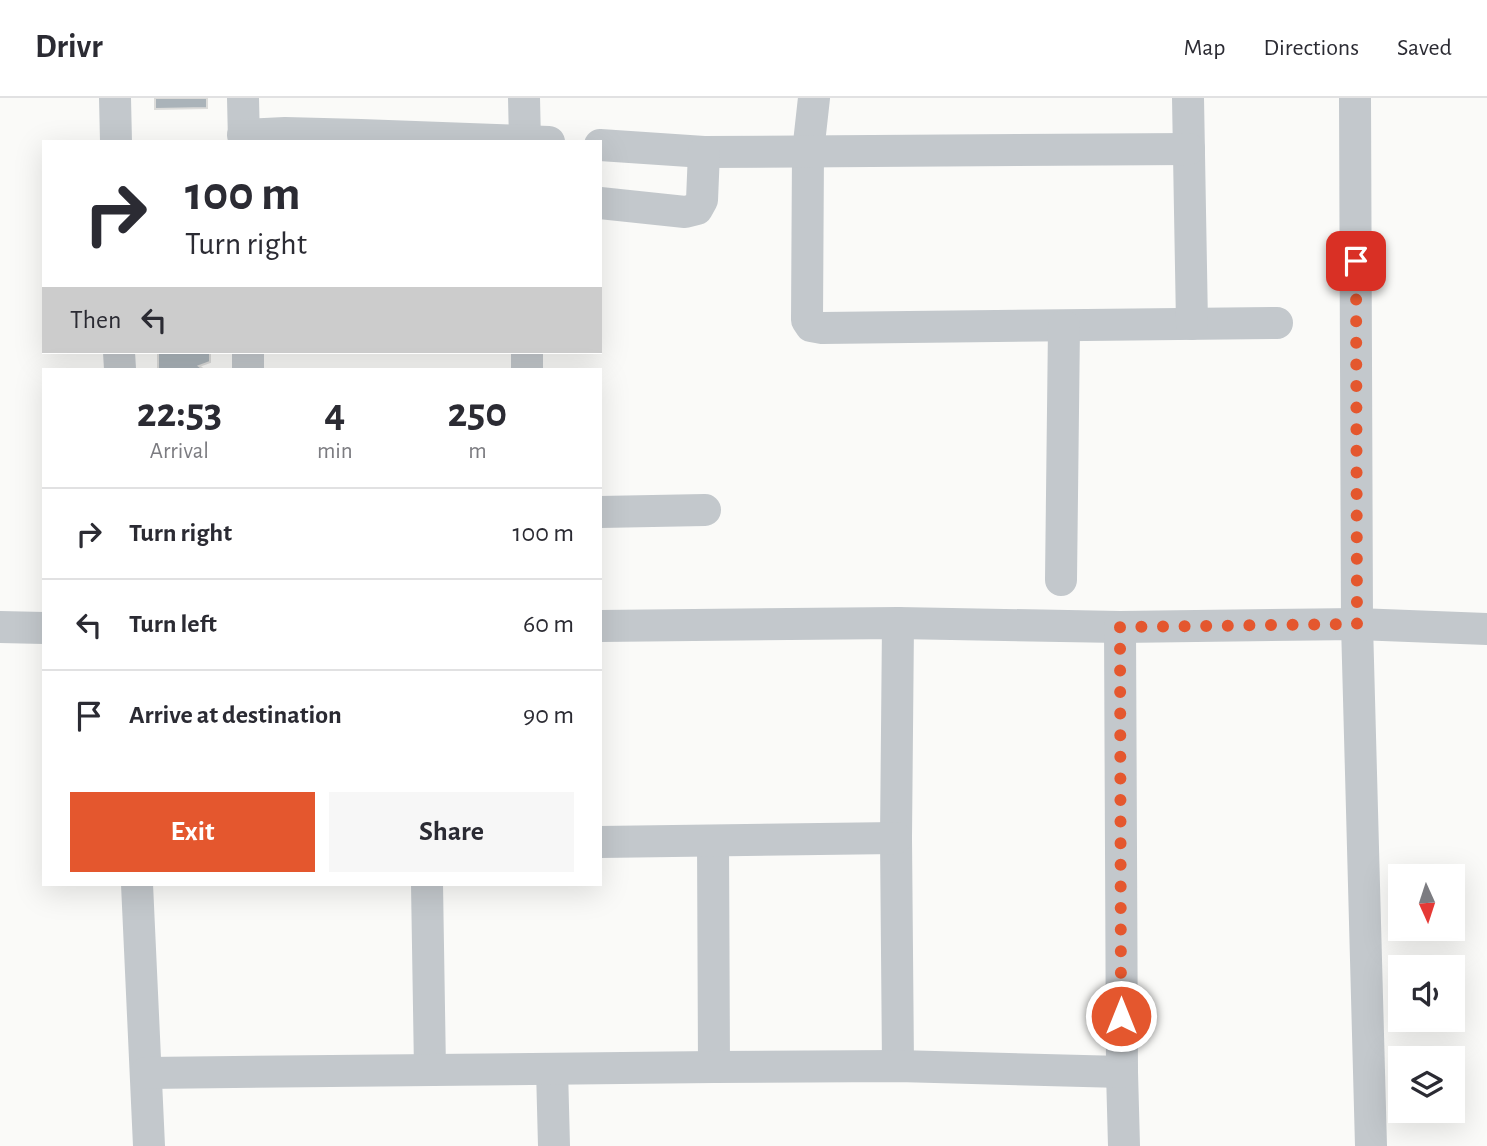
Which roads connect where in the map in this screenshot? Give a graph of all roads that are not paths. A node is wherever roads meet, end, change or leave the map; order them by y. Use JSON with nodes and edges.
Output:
{"nodes":[{"id":1,"x":115,"y":98,"type":"edge"},
{"id":2,"x":243,"y":98,"type":"edge"},
{"id":3,"x":524,"y":98,"type":"edge"},
{"id":4,"x":814,"y":98,"type":"edge"},
{"id":5,"x":1188,"y":98,"type":"edge"},
{"id":6,"x":1355,"y":98,"type":"edge"},
{"id":7,"x":244,"y":138,"type":"edge"},
{"id":8,"x":116,"y":140,"type":"edge"},
{"id":9,"x":504,"y":140,"type":"edge"},
{"id":10,"x":533,"y":140,"type":"edge"},
{"id":11,"x":602,"y":145,"type":"edge"},
{"id":12,"x":1189,"y":149,"type":"junction"},
{"id":13,"x":704,"y":152,"type":"junction"},
{"id":14,"x":808,"y":152,"type":"junction"},
{"id":15,"x":602,"y":203,"type":"edge"},
{"id":16,"x":1277,"y":323,"type":"dead end"},
{"id":17,"x":1192,"y":324,"type":"junction"},
{"id":18,"x":1064,"y":326,"type":"junction"},
{"id":19,"x":705,"y":510,"type":"dead end"},
{"id":20,"x":602,"y":512,"type":"edge"},
{"id":21,"x":1061,"y":580,"type":"dead end"},
{"id":22,"x":898,"y":623,"type":"junction"},
{"id":23,"x":1357,"y":624,"type":"junction"},
{"id":24,"x":602,"y":626,"type":"edge"},
{"id":25,"x":0,"y":627,"type":"edge"},
{"id":26,"x":1120,"y":627,"type":"junction"},
{"id":27,"x":42,"y":628,"type":"edge"},
{"id":28,"x":1487,"y":629,"type":"edge"},
{"id":29,"x":897,"y":838,"type":"junction"},
{"id":30,"x":713,"y":841,"type":"junction"},
{"id":31,"x":602,"y":842,"type":"edge"},
{"id":32,"x":137,"y":886,"type":"edge"},
{"id":33,"x":427,"y":886,"type":"edge"},
{"id":34,"x":898,"y":1066,"type":"junction"},
{"id":35,"x":714,"y":1067,"type":"junction"},
{"id":36,"x":552,"y":1069,"type":"junction"},
{"id":37,"x":430,"y":1070,"type":"junction"},
{"id":38,"x":1122,"y":1072,"type":"junction"},
{"id":39,"x":146,"y":1073,"type":"junction"},
{"id":40,"x":149,"y":1146,"type":"edge"},
{"id":41,"x":554,"y":1146,"type":"edge"},
{"id":42,"x":1124,"y":1146,"type":"edge"},
{"id":43,"x":1371,"y":1146,"type":"edge"}],
"edges":[{"from":1,"to":8,"type":"street"},
{"from":2,"to":7,"type":"street"},
{"from":3,"to":10,"type":"street"},
{"from":4,"to":14,"type":"street"},
{"from":5,"to":12,"type":"street"},
{"from":6,"to":23,"type":"street"},
{"from":7,"to":9,"type":"street"},
{"from":11,"to":13,"type":"street"},
{"from":12,"to":14,"type":"street"},
{"from":12,"to":17,"type":"street"},
{"from":13,"to":14,"type":"street"},
{"from":13,"to":15,"type":"street"},
{"from":14,"to":18,"type":"street"},
{"from":16,"to":17,"type":"street"},
{"from":17,"to":18,"type":"street"},
{"from":18,"to":21,"type":"street"},
{"from":19,"to":20,"type":"street"},
{"from":22,"to":24,"type":"street"},
{"from":22,"to":26,"type":"street"},
{"from":22,"to":29,"type":"street"},
{"from":23,"to":26,"type":"street"},
{"from":23,"to":28,"type":"street"},
{"from":23,"to":43,"type":"street"},
{"from":25,"to":27,"type":"street"},
{"from":26,"to":38,"type":"street"},
{"from":29,"to":30,"type":"street"},
{"from":29,"to":34,"type":"street"},
{"from":30,"to":31,"type":"street"},
{"from":30,"to":35,"type":"street"},
{"from":32,"to":39,"type":"street"},
{"from":33,"to":37,"type":"street"},
{"from":34,"to":35,"type":"street"},
{"from":34,"to":38,"type":"street"},
{"from":35,"to":36,"type":"street"},
{"from":36,"to":37,"type":"street"},
{"from":36,"to":41,"type":"street"},
{"from":37,"to":39,"type":"street"},
{"from":38,"to":42,"type":"street"},
{"from":39,"to":40,"type":"street"}]}
